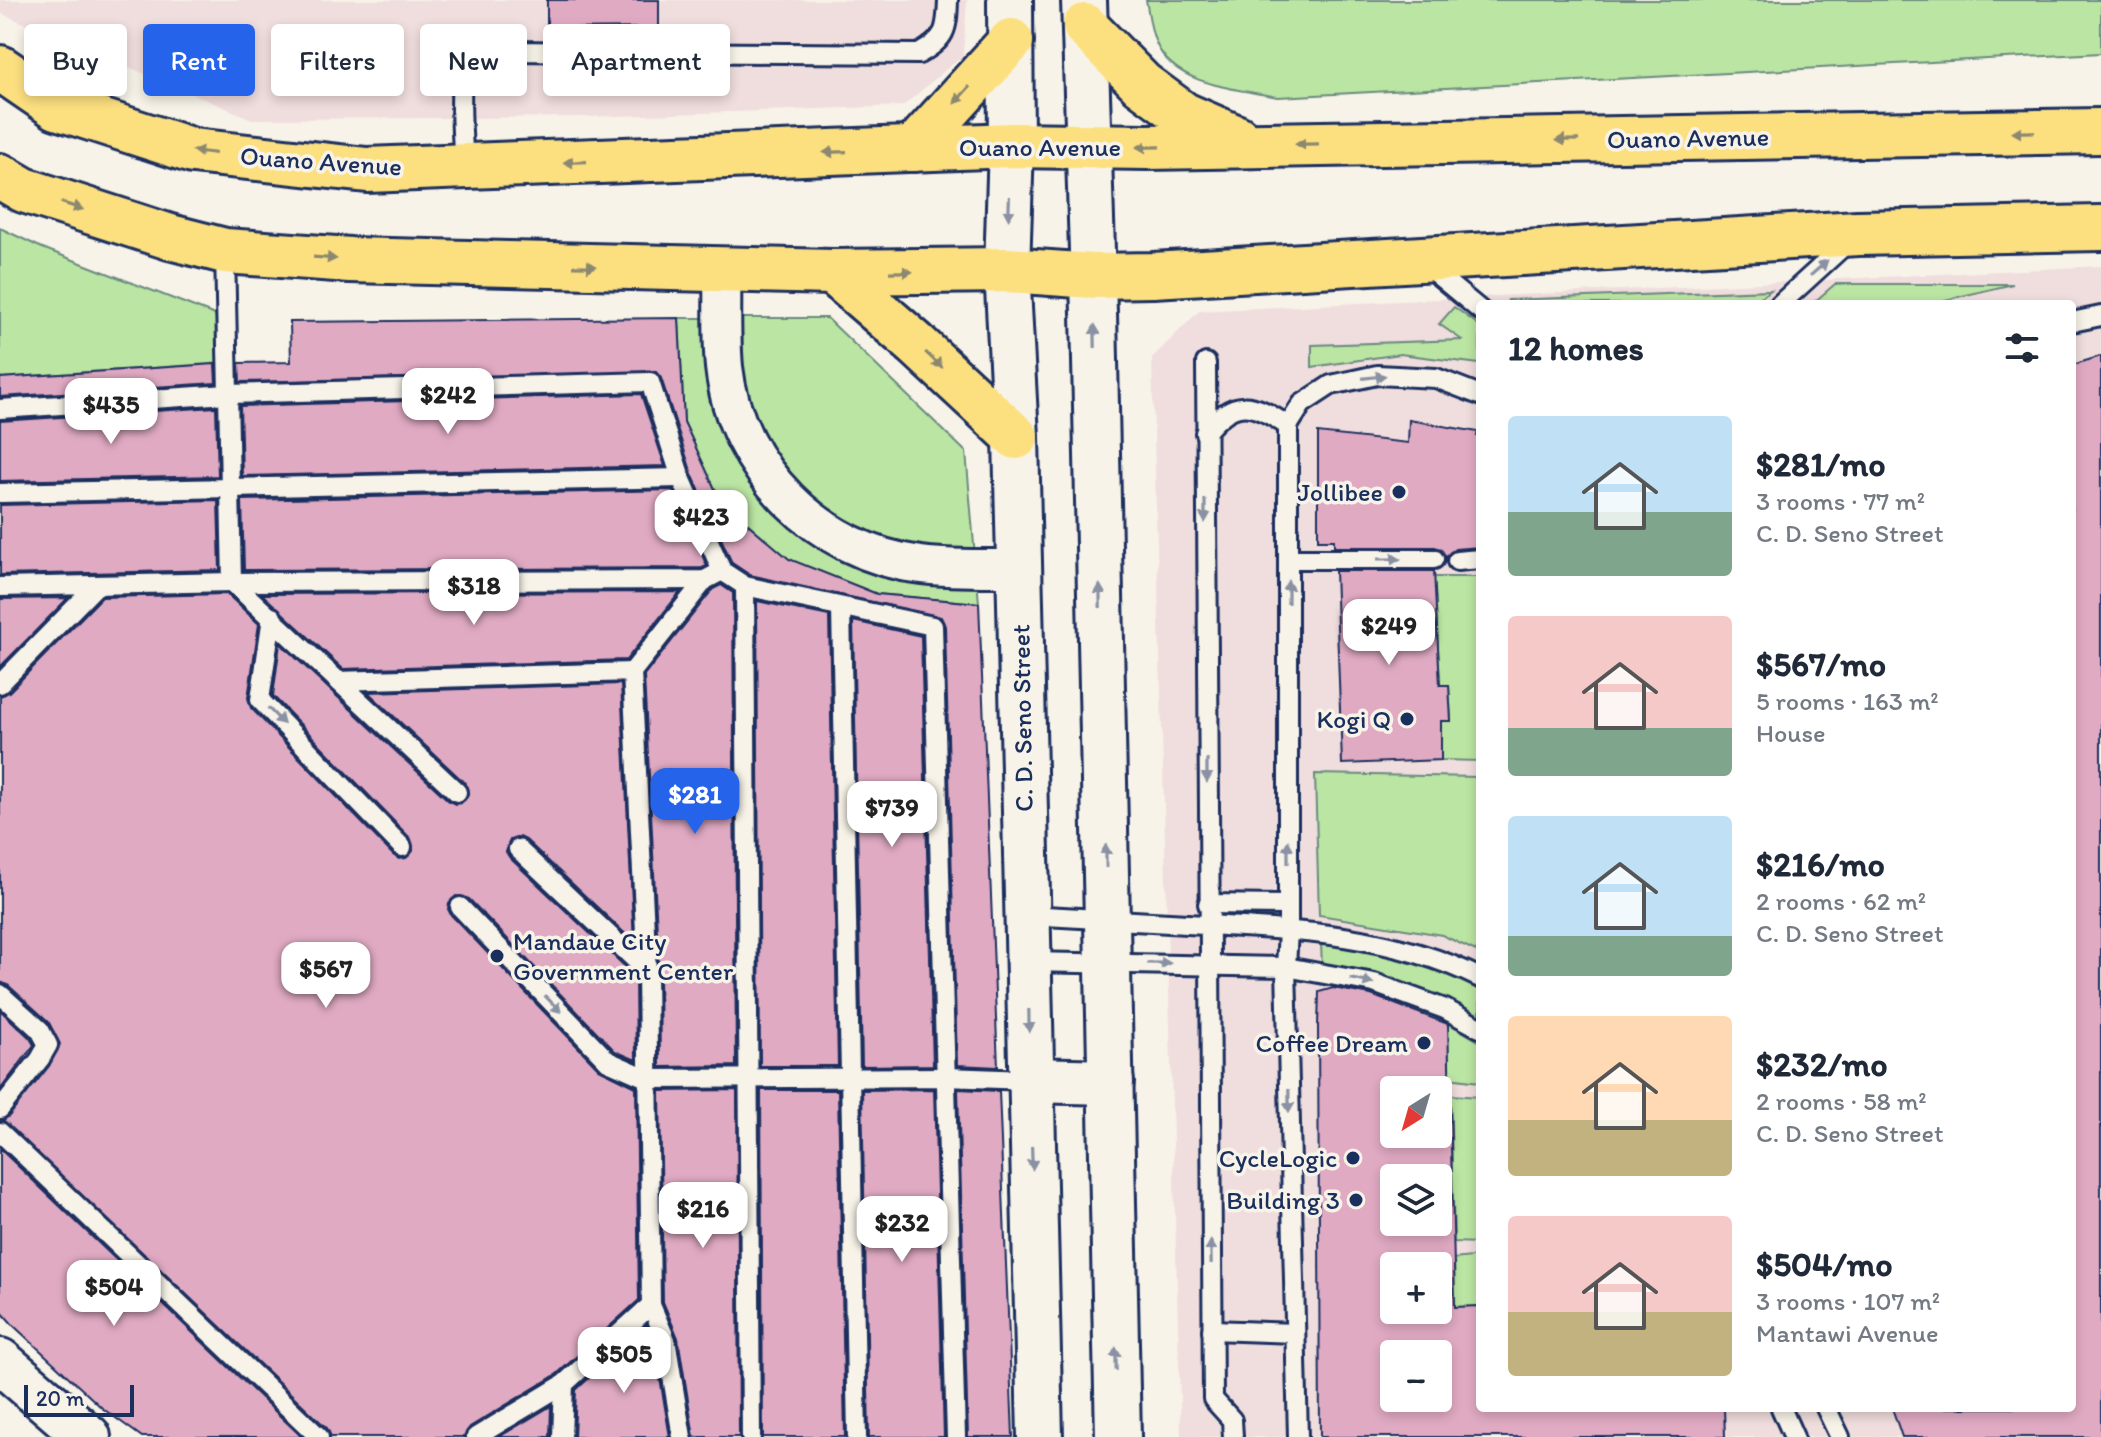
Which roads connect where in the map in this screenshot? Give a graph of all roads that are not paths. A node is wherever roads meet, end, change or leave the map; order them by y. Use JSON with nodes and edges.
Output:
{"nodes":[{"id":1,"x":948,"y":0,"type":"edge"},
{"id":2,"x":1085,"y":13,"type":"edge"},
{"id":3,"x":1011,"y":20,"type":"edge"},
{"id":4,"x":0,"y":68,"type":"edge"},
{"id":5,"x":2101,"y":131,"type":"edge"},
{"id":6,"x":1011,"y":145,"type":"junction"},
{"id":7,"x":1254,"y":145,"type":"junction"},
{"id":8,"x":1089,"y":147,"type":"junction"},
{"id":9,"x":913,"y":149,"type":"junction"},
{"id":10,"x":464,"y":166,"type":"junction"},
{"id":11,"x":0,"y":176,"type":"edge"},
{"id":12,"x":2101,"y":228,"type":"edge"},
{"id":13,"x":1858,"y":233,"type":"junction"},
{"id":14,"x":225,"y":251,"type":"junction"},
{"id":15,"x":1419,"y":259,"type":"junction"},
{"id":16,"x":722,"y":269,"type":"junction"},
{"id":17,"x":1007,"y":270,"type":"junction"},
{"id":18,"x":833,"y":272,"type":"junction"},
{"id":19,"x":1093,"y":276,"type":"junction"},
{"id":20,"x":1784,"y":300,"type":"edge"},
{"id":21,"x":1476,"y":307,"type":"edge"},
{"id":22,"x":2101,"y":316,"type":"edge"},
{"id":23,"x":2076,"y":321,"type":"edge"},
{"id":24,"x":1206,"y":363,"type":"dead end"},
{"id":25,"x":1476,"y":393,"type":"edge"},
{"id":26,"x":228,"y":394,"type":"junction"},
{"id":27,"x":0,"y":409,"type":"edge"},
{"id":28,"x":1288,"y":426,"type":"junction"},
{"id":29,"x":1205,"y":433,"type":"junction"},
{"id":30,"x":1016,"y":437,"type":"junction"},
{"id":31,"x":681,"y":478,"type":"junction"},
{"id":32,"x":230,"y":488,"type":"junction"},
{"id":33,"x":0,"y":493,"type":"edge"},
{"id":34,"x":1288,"y":559,"type":"junction"},
{"id":35,"x":1434,"y":559,"type":"dead end"},
{"id":36,"x":1476,"y":559,"type":"edge"},
{"id":37,"x":1457,"y":561,"type":"dead end"},
{"id":38,"x":1018,"y":568,"type":"junction"},
{"id":39,"x":713,"y":575,"type":"junction"},
{"id":40,"x":232,"y":582,"type":"junction"},
{"id":41,"x":97,"y":585,"type":"junction"},
{"id":42,"x":745,"y":586,"type":"junction"},
{"id":43,"x":0,"y":587,"type":"edge"},
{"id":44,"x":841,"y":608,"type":"junction"},
{"id":45,"x":272,"y":617,"type":"junction"},
{"id":46,"x":632,"y":672,"type":"junction"},
{"id":47,"x":337,"y":681,"type":"junction"},
{"id":48,"x":0,"y":684,"type":"edge"},
{"id":49,"x":457,"y":792,"type":"dead end"},
{"id":50,"x":402,"y":847,"type":"dead end"},
{"id":51,"x":518,"y":849,"type":"dead end"},
{"id":52,"x":1208,"y":904,"type":"junction"},
{"id":53,"x":1288,"y":905,"type":"junction"},
{"id":54,"x":460,"y":907,"type":"dead end"},
{"id":55,"x":1027,"y":915,"type":"junction"},
{"id":56,"x":1107,"y":919,"type":"junction"},
{"id":57,"x":1208,"y":925,"type":"junction"},
{"id":58,"x":1288,"y":930,"type":"junction"},
{"id":59,"x":1028,"y":962,"type":"junction"},
{"id":60,"x":1109,"y":962,"type":"junction"},
{"id":61,"x":1209,"y":964,"type":"junction"},
{"id":62,"x":1286,"y":967,"type":"junction"},
{"id":63,"x":647,"y":971,"type":"junction"},
{"id":64,"x":1476,"y":976,"type":"edge"},
{"id":65,"x":0,"y":994,"type":"edge"},
{"id":66,"x":1476,"y":1026,"type":"edge"},
{"id":67,"x":946,"y":1077,"type":"junction"},
{"id":68,"x":748,"y":1078,"type":"junction"},
{"id":69,"x":850,"y":1078,"type":"junction"},
{"id":70,"x":649,"y":1079,"type":"junction"},
{"id":71,"x":1030,"y":1080,"type":"junction"},
{"id":72,"x":1111,"y":1082,"type":"junction"},
{"id":73,"x":0,"y":1109,"type":"edge"},
{"id":74,"x":0,"y":1132,"type":"edge"},
{"id":75,"x":651,"y":1305,"type":"junction"},
{"id":76,"x":1212,"y":1330,"type":"junction"},
{"id":77,"x":1295,"y":1333,"type":"junction"},
{"id":78,"x":0,"y":1361,"type":"edge"},
{"id":79,"x":564,"y":1384,"type":"junction"},
{"id":80,"x":1783,"y":1412,"type":"edge"},
{"id":81,"x":1828,"y":1412,"type":"edge"},
{"id":82,"x":88,"y":1437,"type":"edge"},
{"id":83,"x":319,"y":1437,"type":"edge"},
{"id":84,"x":476,"y":1437,"type":"edge"},
{"id":85,"x":562,"y":1437,"type":"edge"},
{"id":86,"x":682,"y":1437,"type":"edge"},
{"id":87,"x":751,"y":1437,"type":"edge"},
{"id":88,"x":857,"y":1437,"type":"edge"},
{"id":89,"x":956,"y":1437,"type":"edge"},
{"id":90,"x":1040,"y":1437,"type":"edge"},
{"id":91,"x":1118,"y":1437,"type":"edge"},
{"id":92,"x":1233,"y":1437,"type":"edge"},
{"id":93,"x":1298,"y":1437,"type":"edge"},
{"id":94,"x":1794,"y":1437,"type":"edge"},
{"id":95,"x":1840,"y":1437,"type":"edge"}],
"edges":[{"from":1,"to":10,"type":"lane"},
{"from":2,"to":7,"type":"highway"},
{"from":2,"to":8,"type":"street"},
{"from":3,"to":6,"type":"street","name":"C. D. Seno Street"},
{"from":3,"to":9,"type":"highway","one_way":true},
{"from":10,"to":4,"type":"highway","name":"Ouano Avenue","one_way":true},
{"from":5,"to":7,"type":"highway","name":"Ouano Avenue","one_way":true},
{"from":6,"to":8,"type":"highway","name":"Ouano Avenue"},
{"from":6,"to":9,"type":"highway","name":"Ouano Avenue"},
{"from":6,"to":17,"type":"street","name":"C. D. Seno Street","one_way":true},
{"from":7,"to":8,"type":"highway","name":"Ouano Avenue","one_way":true},
{"from":8,"to":19,"type":"street"},
{"from":9,"to":10,"type":"highway","name":"Ouano Avenue","one_way":true},
{"from":11,"to":14,"type":"highway","one_way":true},
{"from":12,"to":13,"type":"highway"},
{"from":13,"to":15,"type":"highway"},
{"from":20,"to":13,"type":"lane","one_way":true},
{"from":14,"to":16,"type":"highway","one_way":true},
{"from":14,"to":26,"type":"lane"},
{"from":15,"to":19,"type":"highway"},
{"from":15,"to":21,"type":"lane"},
{"from":16,"to":18,"type":"highway"},
{"from":16,"to":38,"type":"street"},
{"from":18,"to":17,"type":"highway","one_way":true},
{"from":17,"to":19,"type":"highway"},
{"from":17,"to":30,"type":"street","name":"C. D. Seno Street"},
{"from":18,"to":30,"type":"highway","one_way":true},
{"from":56,"to":19,"type":"street","one_way":true},
{"from":22,"to":23,"type":"lane"},
{"from":24,"to":29,"type":"lane"},
{"from":28,"to":25,"type":"lane","one_way":true},
{"from":26,"to":27,"type":"lane"},
{"from":26,"to":31,"type":"lane"},
{"from":26,"to":32,"type":"lane"},
{"from":28,"to":29,"type":"lane"},
{"from":28,"to":34,"type":"lane"},
{"from":29,"to":52,"type":"lane","one_way":true},
{"from":30,"to":38,"type":"street","name":"C. D. Seno Street"},
{"from":31,"to":32,"type":"lane"},
{"from":31,"to":39,"type":"lane"},
{"from":32,"to":33,"type":"lane"},
{"from":32,"to":40,"type":"lane"},
{"from":34,"to":35,"type":"lane","one_way":true},
{"from":53,"to":34,"type":"lane","one_way":true},
{"from":36,"to":37,"type":"lane"},
{"from":38,"to":55,"type":"street","name":"C. D. Seno Street"},
{"from":39,"to":40,"type":"lane"},
{"from":39,"to":42,"type":"lane"},
{"from":39,"to":46,"type":"lane"},
{"from":40,"to":41,"type":"lane"},
{"from":40,"to":45,"type":"lane"},
{"from":41,"to":43,"type":"lane"},
{"from":41,"to":48,"type":"lane"},
{"from":42,"to":44,"type":"lane"},
{"from":42,"to":68,"type":"lane"},
{"from":44,"to":67,"type":"lane"},
{"from":44,"to":69,"type":"lane"},
{"from":45,"to":47,"type":"lane"},
{"from":45,"to":50,"type":"lane","one_way":true},
{"from":46,"to":47,"type":"lane"},
{"from":46,"to":63,"type":"lane"},
{"from":47,"to":49,"type":"lane"},
{"from":51,"to":63,"type":"lane"},
{"from":52,"to":53,"type":"lane"},
{"from":52,"to":57,"type":"lane"},
{"from":53,"to":58,"type":"lane"},
{"from":54,"to":70,"type":"lane","one_way":true},
{"from":55,"to":56,"type":"lane"},
{"from":55,"to":59,"type":"street","name":"C. D. Seno Street"},
{"from":56,"to":57,"type":"lane"},
{"from":56,"to":60,"type":"street"},
{"from":57,"to":58,"type":"lane"},
{"from":57,"to":61,"type":"lane"},
{"from":58,"to":62,"type":"lane"},
{"from":58,"to":64,"type":"lane"},
{"from":59,"to":60,"type":"lane"},
{"from":59,"to":71,"type":"street","name":"C. D. Seno Street","one_way":true},
{"from":60,"to":61,"type":"lane","one_way":true},
{"from":60,"to":72,"type":"street"},
{"from":61,"to":62,"type":"lane"},
{"from":76,"to":61,"type":"lane","one_way":true},
{"from":62,"to":66,"type":"lane","one_way":true},
{"from":62,"to":77,"type":"lane","one_way":true},
{"from":63,"to":70,"type":"lane"},
{"from":65,"to":73,"type":"lane"},
{"from":67,"to":69,"type":"lane"},
{"from":67,"to":71,"type":"lane"},
{"from":67,"to":89,"type":"lane"},
{"from":68,"to":69,"type":"lane"},
{"from":68,"to":70,"type":"lane"},
{"from":68,"to":87,"type":"lane"},
{"from":69,"to":88,"type":"lane"},
{"from":70,"to":75,"type":"lane"},
{"from":71,"to":72,"type":"street"},
{"from":71,"to":90,"type":"street","name":"C. D. Seno Street","one_way":true},
{"from":91,"to":72,"type":"street","one_way":true},
{"from":74,"to":83,"type":"lane"},
{"from":75,"to":79,"type":"lane"},
{"from":75,"to":86,"type":"lane"},
{"from":76,"to":77,"type":"lane"},
{"from":76,"to":92,"type":"lane"},
{"from":77,"to":93,"type":"lane"},
{"from":78,"to":82,"type":"street"},
{"from":79,"to":84,"type":"lane"},
{"from":79,"to":85,"type":"lane"},
{"from":80,"to":94,"type":"lane"},
{"from":81,"to":95,"type":"lane"}]}
